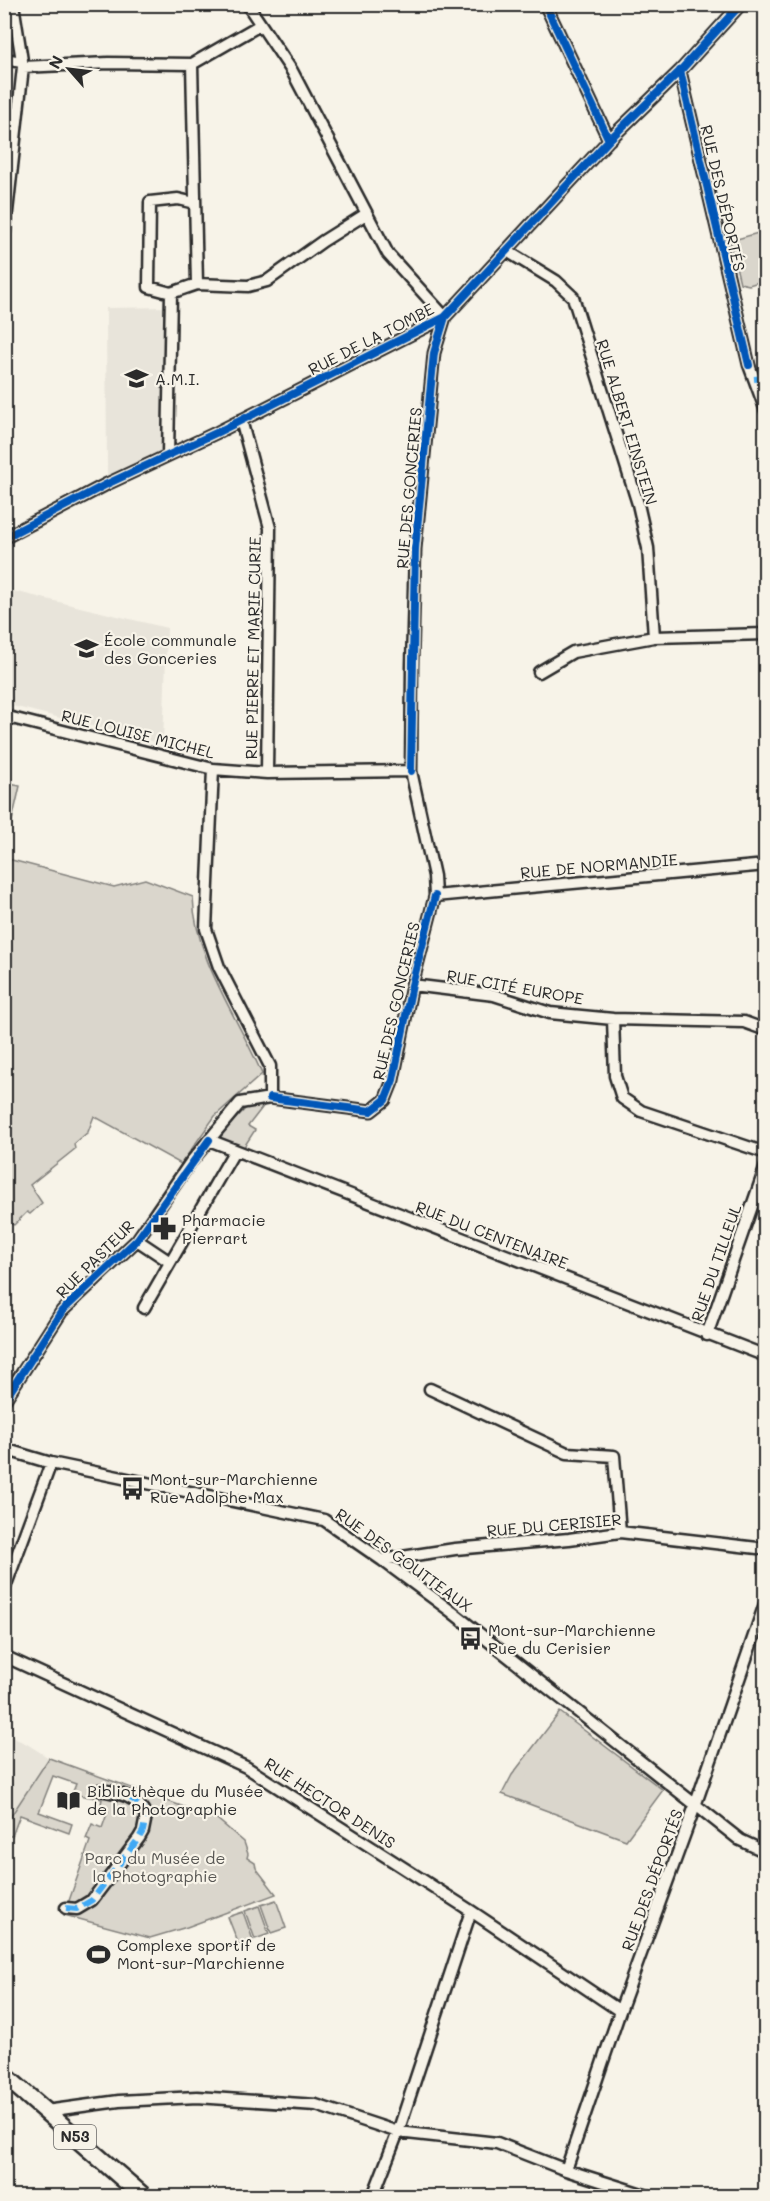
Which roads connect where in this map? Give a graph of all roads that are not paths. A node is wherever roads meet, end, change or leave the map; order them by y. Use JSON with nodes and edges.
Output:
{"nodes":[{"id":1,"x":13,"y":4,"type":"edge"},
{"id":2,"x":247,"y":4,"type":"edge"},
{"id":3,"x":545,"y":4,"type":"edge"},
{"id":4,"x":741,"y":4,"type":"edge"},
{"id":5,"x":260,"y":25,"type":"junction"},
{"id":6,"x":4,"y":59,"type":"edge"},
{"id":7,"x":23,"y":64,"type":"junction"},
{"id":8,"x":192,"y":64,"type":"junction"},
{"id":9,"x":680,"y":71,"type":"junction"},
{"id":10,"x":609,"y":140,"type":"junction"},
{"id":11,"x":195,"y":203,"type":"junction"},
{"id":12,"x":366,"y":214,"type":"junction"},
{"id":13,"x":4,"y":239,"type":"edge"},
{"id":14,"x":507,"y":251,"type":"junction"},
{"id":15,"x":197,"y":284,"type":"junction"},
{"id":16,"x":171,"y":293,"type":"junction"},
{"id":17,"x":446,"y":316,"type":"junction"},
{"id":18,"x":765,"y":411,"type":"edge"},
{"id":19,"x":241,"y":420,"type":"junction"},
{"id":20,"x":168,"y":455,"type":"junction"},
{"id":21,"x":4,"y":538,"type":"edge"},
{"id":22,"x":765,"y":634,"type":"edge"},
{"id":23,"x":654,"y":637,"type":"junction"},
{"id":24,"x":539,"y":672,"type":"dead end"},
{"id":25,"x":4,"y":716,"type":"edge"},
{"id":26,"x":213,"y":769,"type":"junction"},
{"id":27,"x":411,"y":771,"type":"junction"},
{"id":28,"x":267,"y":773,"type":"junction"},
{"id":29,"x":765,"y":865,"type":"edge"},
{"id":30,"x":435,"y":896,"type":"junction"},
{"id":31,"x":412,"y":985,"type":"junction"},
{"id":32,"x":613,"y":1019,"type":"junction"},
{"id":33,"x":765,"y":1030,"type":"edge"},
{"id":34,"x":270,"y":1098,"type":"junction"},
{"id":35,"x":209,"y":1140,"type":"junction"},
{"id":36,"x":235,"y":1150,"type":"junction"},
{"id":37,"x":765,"y":1153,"type":"edge"},
{"id":38,"x":765,"y":1166,"type":"edge"},
{"id":39,"x":137,"y":1240,"type":"junction"},
{"id":40,"x":170,"y":1262,"type":"junction"},
{"id":41,"x":144,"y":1308,"type":"dead end"},
{"id":42,"x":707,"y":1335,"type":"junction"},
{"id":43,"x":765,"y":1356,"type":"edge"},
{"id":44,"x":430,"y":1389,"type":"dead end"},
{"id":45,"x":4,"y":1401,"type":"edge"},
{"id":46,"x":4,"y":1449,"type":"edge"},
{"id":47,"x":51,"y":1463,"type":"junction"},
{"id":48,"x":620,"y":1532,"type":"junction"},
{"id":49,"x":765,"y":1549,"type":"edge"},
{"id":50,"x":382,"y":1560,"type":"junction"},
{"id":51,"x":4,"y":1590,"type":"edge"},
{"id":52,"x":765,"y":1601,"type":"edge"},
{"id":53,"x":4,"y":1656,"type":"edge"},
{"id":54,"x":100,"y":1790,"type":"dead end"},
{"id":55,"x":695,"y":1806,"type":"junction"},
{"id":56,"x":765,"y":1852,"type":"edge"},
{"id":57,"x":66,"y":1908,"type":"dead end"},
{"id":58,"x":471,"y":1911,"type":"junction"},
{"id":59,"x":620,"y":2010,"type":"junction"},
{"id":60,"x":5,"y":2077,"type":"edge"},
{"id":61,"x":46,"y":2111,"type":"junction"},
{"id":62,"x":398,"y":2132,"type":"junction"},
{"id":63,"x":566,"y":2170,"type":"junction"},
{"id":64,"x":143,"y":2196,"type":"edge"},
{"id":65,"x":373,"y":2196,"type":"edge"},
{"id":66,"x":648,"y":2196,"type":"edge"}],
"edges":[{"from":1,"to":7,"type":"street"},
{"from":2,"to":5,"type":"street"},
{"from":3,"to":10,"type":"street"},
{"from":4,"to":9,"type":"street","name":"RUE DE LA TOMBE"},
{"from":5,"to":8,"type":"street"},
{"from":5,"to":12,"type":"street"},
{"from":6,"to":7,"type":"street"},
{"from":7,"to":8,"type":"street"},
{"from":7,"to":13,"type":"street"},
{"from":8,"to":11,"type":"street"},
{"from":9,"to":10,"type":"street","name":"RUE DE LA TOMBE"},
{"from":9,"to":18,"type":"street","name":"RUE DES DÉPORTÉS"},
{"from":10,"to":14,"type":"street","name":"RUE DE LA TOMBE"},
{"from":11,"to":15,"type":"street"},
{"from":11,"to":16,"type":"street"},
{"from":12,"to":15,"type":"street"},
{"from":12,"to":17,"type":"street"},
{"from":14,"to":17,"type":"street","name":"RUE DE LA TOMBE"},
{"from":14,"to":23,"type":"street","name":"RUE ALBERT EINSTEIN"},
{"from":15,"to":16,"type":"street"},
{"from":16,"to":20,"type":"street"},
{"from":17,"to":19,"type":"street","name":"RUE DE LA TOMBE"},
{"from":17,"to":27,"type":"street","name":"RUE DES GONCERIES"},
{"from":19,"to":20,"type":"street","name":"RUE DE LA TOMBE"},
{"from":19,"to":28,"type":"street","name":"RUE PIERRE ET MARIE CURIE"},
{"from":20,"to":21,"type":"street","name":"RUE DE LA TOMBE"},
{"from":22,"to":23,"type":"street"},
{"from":23,"to":24,"type":"street"},
{"from":25,"to":26,"type":"street","name":"RUE LOUISE MICHEL"},
{"from":26,"to":28,"type":"street","name":"RUE LOUISE MICHEL"},
{"from":26,"to":34,"type":"street"},
{"from":27,"to":28,"type":"street","name":"RUE LOUISE MICHEL"},
{"from":27,"to":30,"type":"street","name":"RUE DES GONCERIES"},
{"from":29,"to":30,"type":"street","name":"RUE DE NORMANDIE"},
{"from":30,"to":31,"type":"street","name":"RUE DES GONCERIES"},
{"from":31,"to":32,"type":"street","name":"RUE CITÉ EUROPE"},
{"from":31,"to":34,"type":"street","name":"RUE DES GONCERIES"},
{"from":32,"to":33,"type":"street","name":"RUE CITÉ EUROPE"},
{"from":32,"to":37,"type":"street"},
{"from":34,"to":35,"type":"street","name":"RUE PASTEUR"},
{"from":35,"to":36,"type":"street","name":"RUE DU CENTENAIRE"},
{"from":35,"to":39,"type":"street","name":"RUE PASTEUR"},
{"from":36,"to":40,"type":"street"},
{"from":36,"to":42,"type":"street","name":"RUE DU CENTENAIRE"},
{"from":38,"to":42,"type":"street","name":"RUE DU TILLEUL"},
{"from":39,"to":40,"type":"street"},
{"from":39,"to":45,"type":"street","name":"RUE PASTEUR"},
{"from":40,"to":41,"type":"street"},
{"from":42,"to":43,"type":"street","name":"RUE DU CENTENAIRE"},
{"from":44,"to":48,"type":"street"},
{"from":46,"to":47,"type":"street","name":"RUE DES GOUTTEAUX"},
{"from":47,"to":50,"type":"street","name":"RUE DES GOUTTEAUX"},
{"from":47,"to":51,"type":"street"},
{"from":48,"to":49,"type":"street","name":"RUE DU CERISIER"},
{"from":48,"to":50,"type":"street","name":"RUE DU CERISIER"},
{"from":50,"to":55,"type":"street","name":"RUE DES GOUTTEAUX"},
{"from":52,"to":55,"type":"street","name":"RUE DES DÉPORTÉS"},
{"from":53,"to":58,"type":"street","name":"RUE HECTOR DENIS"},
{"from":54,"to":57,"type":"street"},
{"from":55,"to":56,"type":"street","name":"RUE DES GOUTTEAUX"},
{"from":55,"to":59,"type":"street","name":"RUE DES DÉPORTÉS"},
{"from":58,"to":59,"type":"street","name":"RUE HECTOR DENIS"},
{"from":58,"to":62,"type":"street"},
{"from":59,"to":63,"type":"street","name":"RUE DES DÉPORTÉS"},
{"from":60,"to":61,"type":"main road","number":"N53"},
{"from":61,"to":62,"type":"street"},
{"from":61,"to":64,"type":"main road","number":"N53"},
{"from":62,"to":63,"type":"street"},
{"from":62,"to":65,"type":"street"},
{"from":63,"to":66,"type":"street"}]}
